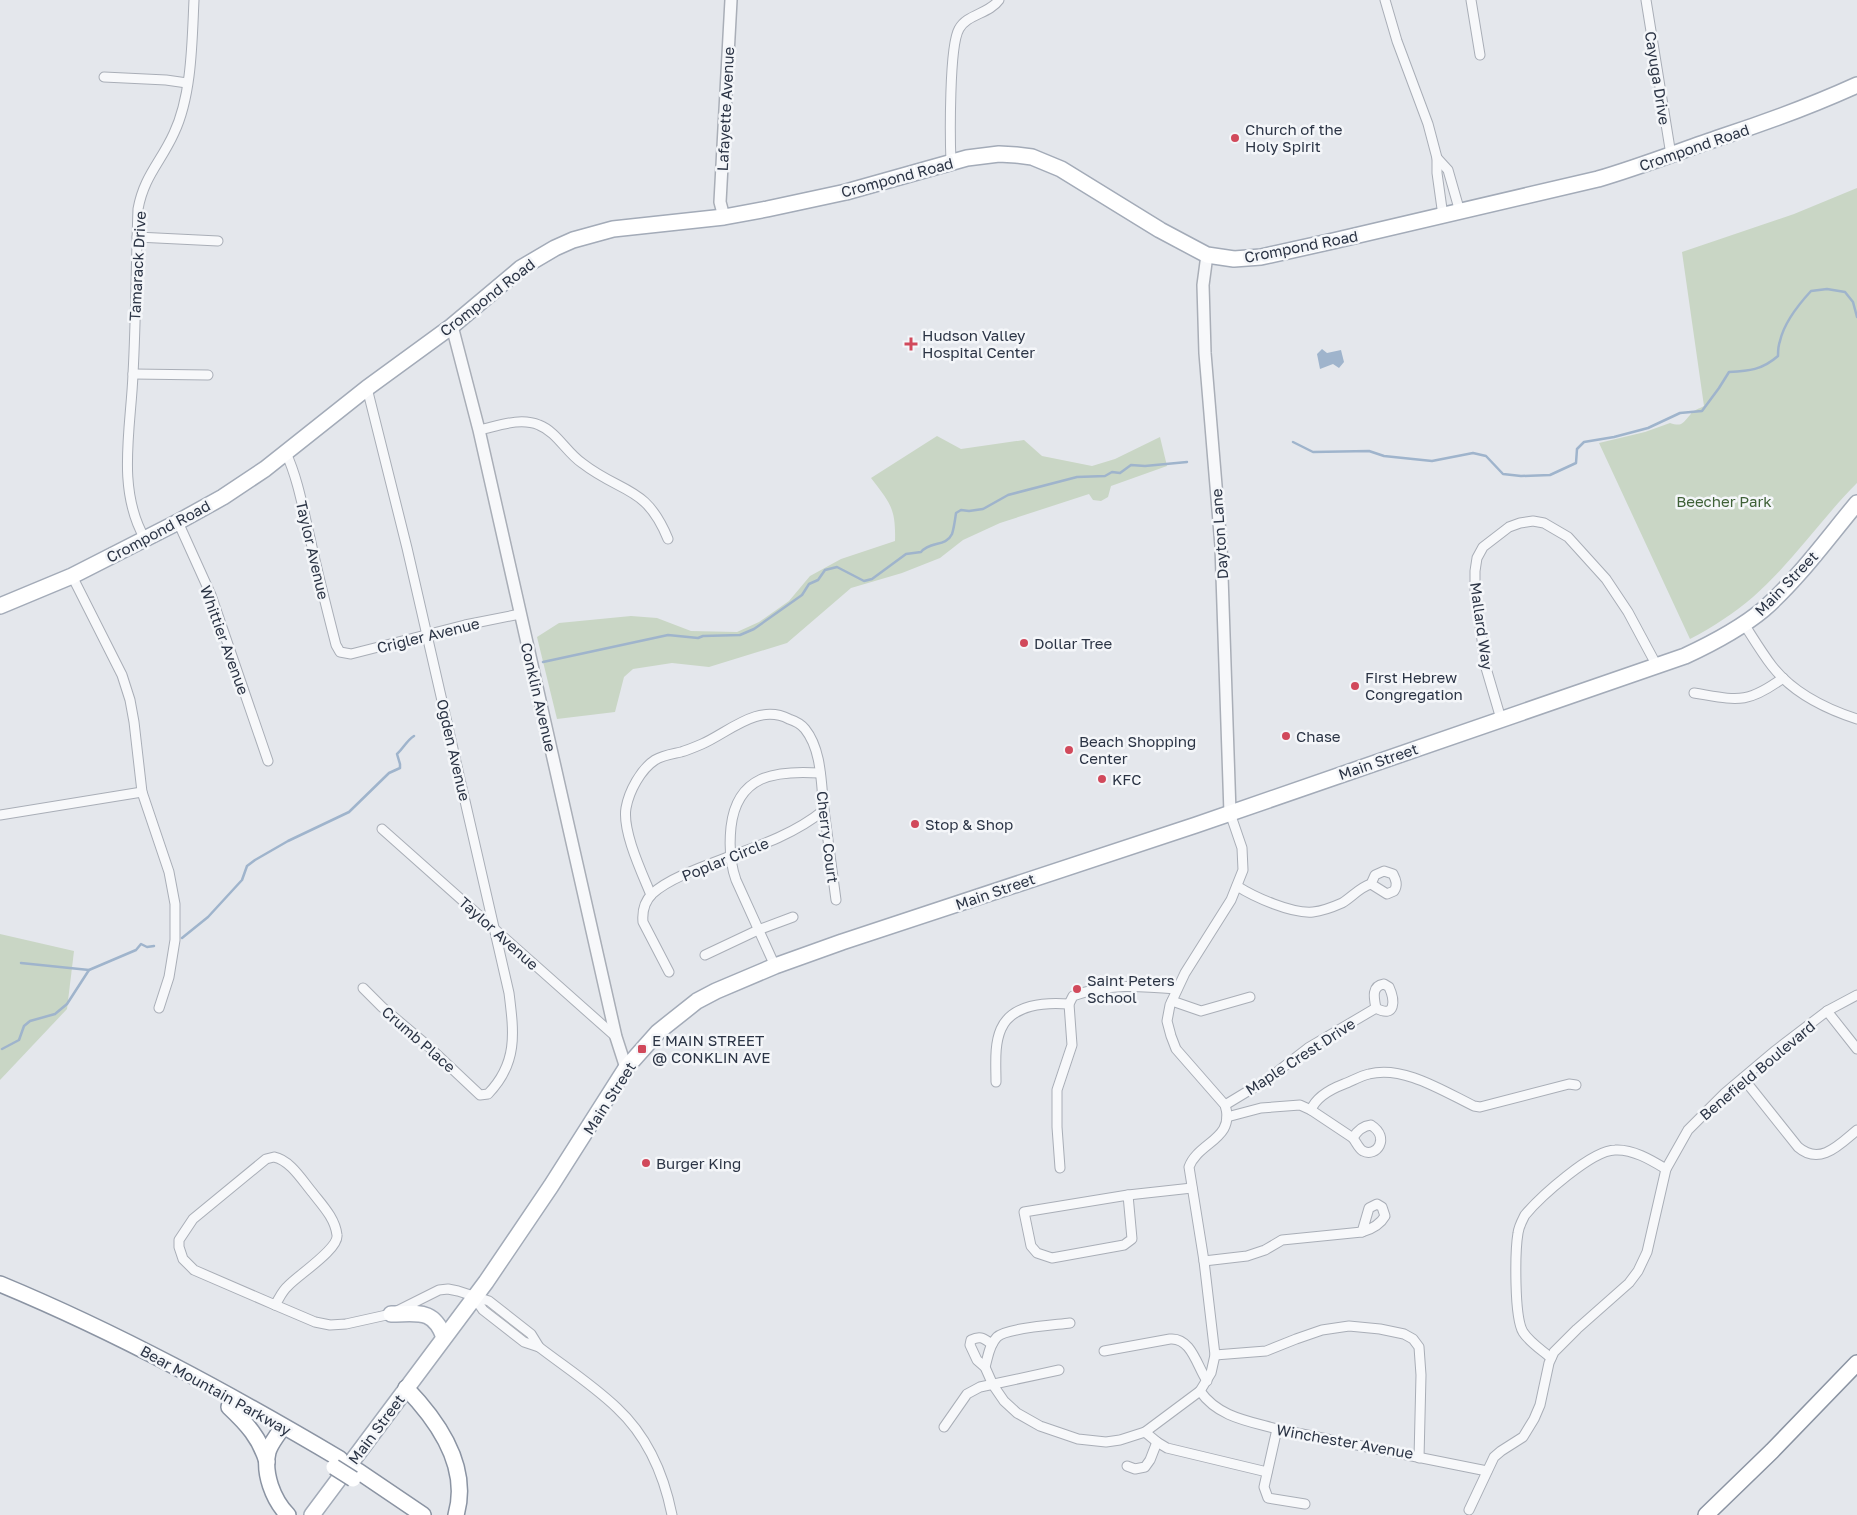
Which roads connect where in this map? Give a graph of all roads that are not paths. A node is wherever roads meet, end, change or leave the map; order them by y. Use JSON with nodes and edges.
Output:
{"nodes":[{"id":1,"x":194,"y":0,"type":"edge"},
{"id":2,"x":731,"y":0,"type":"edge"},
{"id":3,"x":999,"y":0,"type":"edge"},
{"id":4,"x":1385,"y":0,"type":"edge"},
{"id":5,"x":1471,"y":0,"type":"edge"},
{"id":6,"x":1646,"y":0,"type":"edge"},
{"id":7,"x":1480,"y":55,"type":"dead end"},
{"id":8,"x":104,"y":77,"type":"dead end"},
{"id":9,"x":187,"y":83,"type":"junction"},
{"id":10,"x":1857,"y":85,"type":"edge"},
{"id":11,"x":1671,"y":155,"type":"junction"},
{"id":12,"x":1438,"y":158,"type":"junction"},
{"id":13,"x":951,"y":162,"type":"junction"},
{"id":14,"x":1460,"y":212,"type":"junction"},
{"id":15,"x":1443,"y":216,"type":"junction"},
{"id":16,"x":724,"y":217,"type":"junction"},
{"id":17,"x":137,"y":237,"type":"junction"},
{"id":18,"x":218,"y":241,"type":"dead end"},
{"id":19,"x":1207,"y":255,"type":"junction"},
{"id":20,"x":452,"y":326,"type":"junction"},
{"id":21,"x":133,"y":374,"type":"junction"},
{"id":22,"x":208,"y":375,"type":"dead end"},
{"id":23,"x":367,"y":388,"type":"junction"},
{"id":24,"x":479,"y":430,"type":"junction"},
{"id":25,"x":286,"y":453,"type":"junction"},
{"id":26,"x":1857,"y":503,"type":"edge"},
{"id":27,"x":178,"y":522,"type":"junction"},
{"id":28,"x":145,"y":539,"type":"junction"},
{"id":29,"x":668,"y":539,"type":"dead end"},
{"id":30,"x":72,"y":576,"type":"junction"},
{"id":31,"x":0,"y":606,"type":"edge"},
{"id":32,"x":520,"y":614,"type":"junction"},
{"id":33,"x":1744,"y":624,"type":"junction"},
{"id":34,"x":427,"y":635,"type":"junction"},
{"id":35,"x":338,"y":648,"type":"joint"},
{"id":36,"x":1657,"y":666,"type":"junction"},
{"id":37,"x":1783,"y":678,"type":"junction"},
{"id":38,"x":1694,"y":693,"type":"dead end"},
{"id":39,"x":1502,"y":719,"type":"junction"},
{"id":40,"x":1857,"y":719,"type":"edge"},
{"id":41,"x":268,"y":761,"type":"dead end"},
{"id":42,"x":820,"y":773,"type":"junction"},
{"id":43,"x":142,"y":792,"type":"junction"},
{"id":44,"x":824,"y":810,"type":"junction"},
{"id":45,"x":1230,"y":813,"type":"junction"},
{"id":46,"x":0,"y":815,"type":"edge"},
{"id":47,"x":382,"y":829,"type":"dead end"},
{"id":48,"x":730,"y":857,"type":"junction"},
{"id":49,"x":1371,"y":884,"type":"dead end"},
{"id":50,"x":1237,"y":886,"type":"junction"},
{"id":51,"x":651,"y":895,"type":"junction"},
{"id":52,"x":836,"y":900,"type":"dead end"},
{"id":53,"x":793,"y":917,"type":"dead end"},
{"id":54,"x":496,"y":930,"type":"junction"},
{"id":55,"x":758,"y":930,"type":"junction"},
{"id":56,"x":705,"y":955,"type":"dead end"},
{"id":57,"x":775,"y":966,"type":"junction"},
{"id":58,"x":669,"y":972,"type":"dead end"},
{"id":59,"x":363,"y":988,"type":"dead end"},
{"id":60,"x":1177,"y":989,"type":"junction"},
{"id":61,"x":1857,"y":995,"type":"edge"},
{"id":62,"x":1250,"y":997,"type":"dead end"},
{"id":63,"x":1172,"y":1001,"type":"junction"},
{"id":64,"x":1069,"y":1004,"type":"junction"},
{"id":65,"x":159,"y":1008,"type":"dead end"},
{"id":66,"x":1376,"y":1008,"type":"dead end"},
{"id":67,"x":1827,"y":1011,"type":"junction"},
{"id":68,"x":616,"y":1037,"type":"junction"},
{"id":69,"x":1857,"y":1049,"type":"edge"},
{"id":70,"x":626,"y":1068,"type":"junction"},
{"id":71,"x":1742,"y":1078,"type":"junction"},
{"id":72,"x":996,"y":1082,"type":"dead end"},
{"id":73,"x":1576,"y":1085,"type":"dead end"},
{"id":74,"x":476,"y":1090,"type":"joint"},
{"id":75,"x":1225,"y":1105,"type":"junction"},
{"id":76,"x":1311,"y":1110,"type":"junction"},
{"id":77,"x":1227,"y":1117,"type":"junction"},
{"id":78,"x":1857,"y":1130,"type":"edge"},
{"id":79,"x":1353,"y":1138,"type":"dead end"},
{"id":80,"x":1060,"y":1168,"type":"dead end"},
{"id":81,"x":1666,"y":1169,"type":"junction"},
{"id":82,"x":1192,"y":1188,"type":"junction"},
{"id":83,"x":1128,"y":1195,"type":"junction"},
{"id":84,"x":1362,"y":1232,"type":"dead end"},
{"id":85,"x":1204,"y":1261,"type":"junction"},
{"id":86,"x":0,"y":1284,"type":"edge"},
{"id":87,"x":0,"y":1295,"type":"edge"},
{"id":88,"x":474,"y":1297,"type":"junction"},
{"id":89,"x":275,"y":1305,"type":"junction"},
{"id":90,"x":391,"y":1314,"type":"junction"},
{"id":91,"x":1070,"y":1323,"type":"dead end"},
{"id":92,"x":444,"y":1337,"type":"junction"},
{"id":93,"x":992,"y":1344,"type":"junction"},
{"id":94,"x":1104,"y":1351,"type":"dead end"},
{"id":95,"x":1214,"y":1355,"type":"junction"},
{"id":96,"x":1551,"y":1358,"type":"junction"},
{"id":97,"x":1857,"y":1364,"type":"edge"},
{"id":98,"x":985,"y":1367,"type":"junction"},
{"id":99,"x":1059,"y":1370,"type":"dead end"},
{"id":100,"x":1857,"y":1376,"type":"edge"},
{"id":101,"x":1207,"y":1380,"type":"junction"},
{"id":102,"x":993,"y":1385,"type":"junction"},
{"id":103,"x":406,"y":1388,"type":"junction"},
{"id":104,"x":1200,"y":1391,"type":"junction"},
{"id":105,"x":229,"y":1407,"type":"junction"},
{"id":106,"x":944,"y":1427,"type":"dead end"},
{"id":107,"x":1277,"y":1429,"type":"junction"},
{"id":108,"x":1145,"y":1432,"type":"junction"},
{"id":109,"x":278,"y":1434,"type":"junction"},
{"id":110,"x":1157,"y":1442,"type":"junction"},
{"id":111,"x":1419,"y":1458,"type":"junction"},
{"id":112,"x":337,"y":1463,"type":"junction"},
{"id":113,"x":268,"y":1464,"type":"junction"},
{"id":114,"x":1127,"y":1466,"type":"dead end"},
{"id":115,"x":1487,"y":1471,"type":"junction"},
{"id":116,"x":1268,"y":1472,"type":"junction"},
{"id":117,"x":355,"y":1475,"type":"junction"},
{"id":118,"x":1306,"y":1504,"type":"dead end"},
{"id":119,"x":1469,"y":1510,"type":"dead end"},
{"id":120,"x":288,"y":1515,"type":"edge"},
{"id":121,"x":312,"y":1515,"type":"edge"},
{"id":122,"x":404,"y":1515,"type":"edge"},
{"id":123,"x":423,"y":1515,"type":"edge"},
{"id":124,"x":456,"y":1515,"type":"edge"},
{"id":125,"x":672,"y":1515,"type":"edge"},
{"id":126,"x":1706,"y":1515,"type":"edge"},
{"id":127,"x":1720,"y":1515,"type":"edge"}],
"edges":[{"from":1,"to":9,"type":"street","name":"Tamarack Drive"},
{"from":2,"to":16,"type":"street","name":"Lafayette Avenue"},
{"from":3,"to":13,"type":"street"},
{"from":4,"to":12,"type":"street"},
{"from":5,"to":7,"type":"street"},
{"from":6,"to":11,"type":"street","name":"Cayuga Drive"},
{"from":8,"to":9,"type":"street"},
{"from":9,"to":17,"type":"street","name":"Tamarack Drive"},
{"from":10,"to":11,"type":"main road","name":"Crompond Road"},
{"from":11,"to":14,"type":"main road","name":"Crompond Road"},
{"from":12,"to":14,"type":"street"},
{"from":12,"to":15,"type":"street"},
{"from":13,"to":16,"type":"main road","name":"Crompond Road"},
{"from":13,"to":19,"type":"main road","name":"Crompond Road"},
{"from":14,"to":15,"type":"main road","name":"Crompond Road"},
{"from":15,"to":19,"type":"main road","name":"Crompond Road"},
{"from":16,"to":20,"type":"main road","name":"Crompond Road"},
{"from":17,"to":18,"type":"street"},
{"from":17,"to":21,"type":"street","name":"Tamarack Drive"},
{"from":19,"to":45,"type":"street","name":"Dayton Lane"},
{"from":20,"to":23,"type":"main road","name":"Crompond Road"},
{"from":20,"to":24,"type":"street","name":"Conklin Avenue"},
{"from":21,"to":22,"type":"street"},
{"from":21,"to":28,"type":"street","name":"Tamarack Drive"},
{"from":23,"to":25,"type":"main road","name":"Crompond Road"},
{"from":23,"to":34,"type":"street","name":"Ogden Avenue"},
{"from":24,"to":29,"type":"street"},
{"from":24,"to":32,"type":"street","name":"Conklin Avenue"},
{"from":25,"to":27,"type":"main road","name":"Crompond Road"},
{"from":25,"to":35,"type":"street","name":"Taylor Avenue"},
{"from":26,"to":33,"type":"main road","name":"Main Street"},
{"from":27,"to":28,"type":"main road","name":"Crompond Road"},
{"from":27,"to":41,"type":"street","name":"Whittier Avenue"},
{"from":28,"to":30,"type":"main road","name":"Crompond Road"},
{"from":30,"to":31,"type":"main road","name":"Crompond Road"},
{"from":30,"to":43,"type":"street"},
{"from":32,"to":34,"type":"street","name":"Crigler Avenue"},
{"from":32,"to":68,"type":"street","name":"Conklin Avenue"},
{"from":33,"to":36,"type":"main road","name":"Main Street"},
{"from":33,"to":37,"type":"street"},
{"from":34,"to":35,"type":"street","name":"Crigler Avenue"},
{"from":34,"to":54,"type":"street","name":"Ogden Avenue"},
{"from":36,"to":39,"type":"main road","name":"Main Street"},
{"from":36,"to":39,"type":"street","name":"Mallard Way"},
{"from":37,"to":38,"type":"street"},
{"from":37,"to":40,"type":"street"},
{"from":39,"to":45,"type":"main road","name":"Main Street"},
{"from":42,"to":44,"type":"street","name":"Cherry Court"},
{"from":42,"to":48,"type":"street"},
{"from":42,"to":51,"type":"street"},
{"from":43,"to":46,"type":"street"},
{"from":43,"to":65,"type":"street"},
{"from":44,"to":48,"type":"street","name":"Poplar Circle"},
{"from":44,"to":52,"type":"street","name":"Cherry Court"},
{"from":45,"to":50,"type":"street"},
{"from":45,"to":57,"type":"main road","name":"Main Street"},
{"from":47,"to":54,"type":"street","name":"Taylor Avenue"},
{"from":48,"to":51,"type":"street","name":"Poplar Circle"},
{"from":48,"to":55,"type":"street"},
{"from":49,"to":50,"type":"street"},
{"from":50,"to":60,"type":"street"},
{"from":51,"to":58,"type":"street"},
{"from":53,"to":55,"type":"street"},
{"from":54,"to":68,"type":"street","name":"Taylor Avenue"},
{"from":54,"to":74,"type":"street","name":"Ogden Avenue"},
{"from":55,"to":56,"type":"street"},
{"from":55,"to":57,"type":"street"},
{"from":57,"to":70,"type":"main road","name":"Main Street"},
{"from":59,"to":74,"type":"street","name":"Crumb Place"},
{"from":60,"to":63,"type":"street"},
{"from":60,"to":64,"type":"street"},
{"from":61,"to":67,"type":"street","name":"Benefield Boulevard"},
{"from":62,"to":63,"type":"street"},
{"from":63,"to":75,"type":"street"},
{"from":64,"to":72,"type":"street"},
{"from":64,"to":80,"type":"street"},
{"from":66,"to":75,"type":"street","name":"Maple Crest Drive"},
{"from":67,"to":69,"type":"street"},
{"from":67,"to":71,"type":"street","name":"Benefield Boulevard"},
{"from":68,"to":70,"type":"street","name":"Conklin Avenue"},
{"from":70,"to":88,"type":"main road","name":"Main Street"},
{"from":71,"to":78,"type":"street"},
{"from":71,"to":81,"type":"street","name":"Benefield Boulevard"},
{"from":73,"to":76,"type":"street"},
{"from":75,"to":77,"type":"street"},
{"from":76,"to":77,"type":"street"},
{"from":76,"to":79,"type":"street"},
{"from":77,"to":82,"type":"street"},
{"from":81,"to":96,"type":"street","name":"Benefield Boulevard"},
{"from":81,"to":96,"type":"street"},
{"from":82,"to":83,"type":"street"},
{"from":82,"to":85,"type":"street"},
{"from":83,"to":83,"type":"street"},
{"from":84,"to":85,"type":"street"},
{"from":85,"to":95,"type":"street"},
{"from":86,"to":112,"type":"main road","name":"Bear Mountain Parkway"},
{"from":87,"to":105,"type":"main road","name":"Bear Mountain Parkway"},
{"from":88,"to":90,"type":"street"},
{"from":88,"to":92,"type":"main road","name":"Main Street"},
{"from":88,"to":125,"type":"street"},
{"from":89,"to":89,"type":"street"},
{"from":89,"to":90,"type":"street"},
{"from":90,"to":92,"type":"main road"},
{"from":91,"to":93,"type":"street"},
{"from":92,"to":103,"type":"main road","name":"Main Street"},
{"from":93,"to":98,"type":"street"},
{"from":93,"to":98,"type":"street"},
{"from":94,"to":101,"type":"street"},
{"from":95,"to":101,"type":"street"},
{"from":95,"to":111,"type":"street","name":"Winchester Avenue"},
{"from":96,"to":115,"type":"street","name":"Benefield Boulevard"},
{"from":97,"to":126,"type":"main road"},
{"from":98,"to":102,"type":"street"},
{"from":99,"to":102,"type":"street"},
{"from":100,"to":127,"type":"main road"},
{"from":101,"to":104,"type":"street"},
{"from":102,"to":106,"type":"street"},
{"from":102,"to":108,"type":"street"},
{"from":103,"to":121,"type":"main road","name":"Main Street"},
{"from":103,"to":124,"type":"main road"},
{"from":104,"to":107,"type":"street","name":"Winchester Avenue"},
{"from":104,"to":108,"type":"street"},
{"from":105,"to":109,"type":"main road","name":"Bear Mountain Parkway"},
{"from":105,"to":113,"type":"main road"},
{"from":107,"to":111,"type":"street","name":"Winchester Avenue"},
{"from":107,"to":116,"type":"street"},
{"from":108,"to":110,"type":"street"},
{"from":109,"to":112,"type":"main road","name":"Bear Mountain Parkway"},
{"from":109,"to":113,"type":"main road"},
{"from":110,"to":114,"type":"street"},
{"from":110,"to":116,"type":"street"},
{"from":111,"to":115,"type":"street"},
{"from":112,"to":117,"type":"main road","name":"Bear Mountain Parkway","bridge":true},
{"from":113,"to":120,"type":"main road"},
{"from":115,"to":119,"type":"street","name":"Benefield Boulevard"},
{"from":116,"to":118,"type":"street"},
{"from":117,"to":122,"type":"main road","name":"Bear Mountain Parkway"},
{"from":117,"to":123,"type":"main road","name":"Bear Mountain Parkway"}]}
